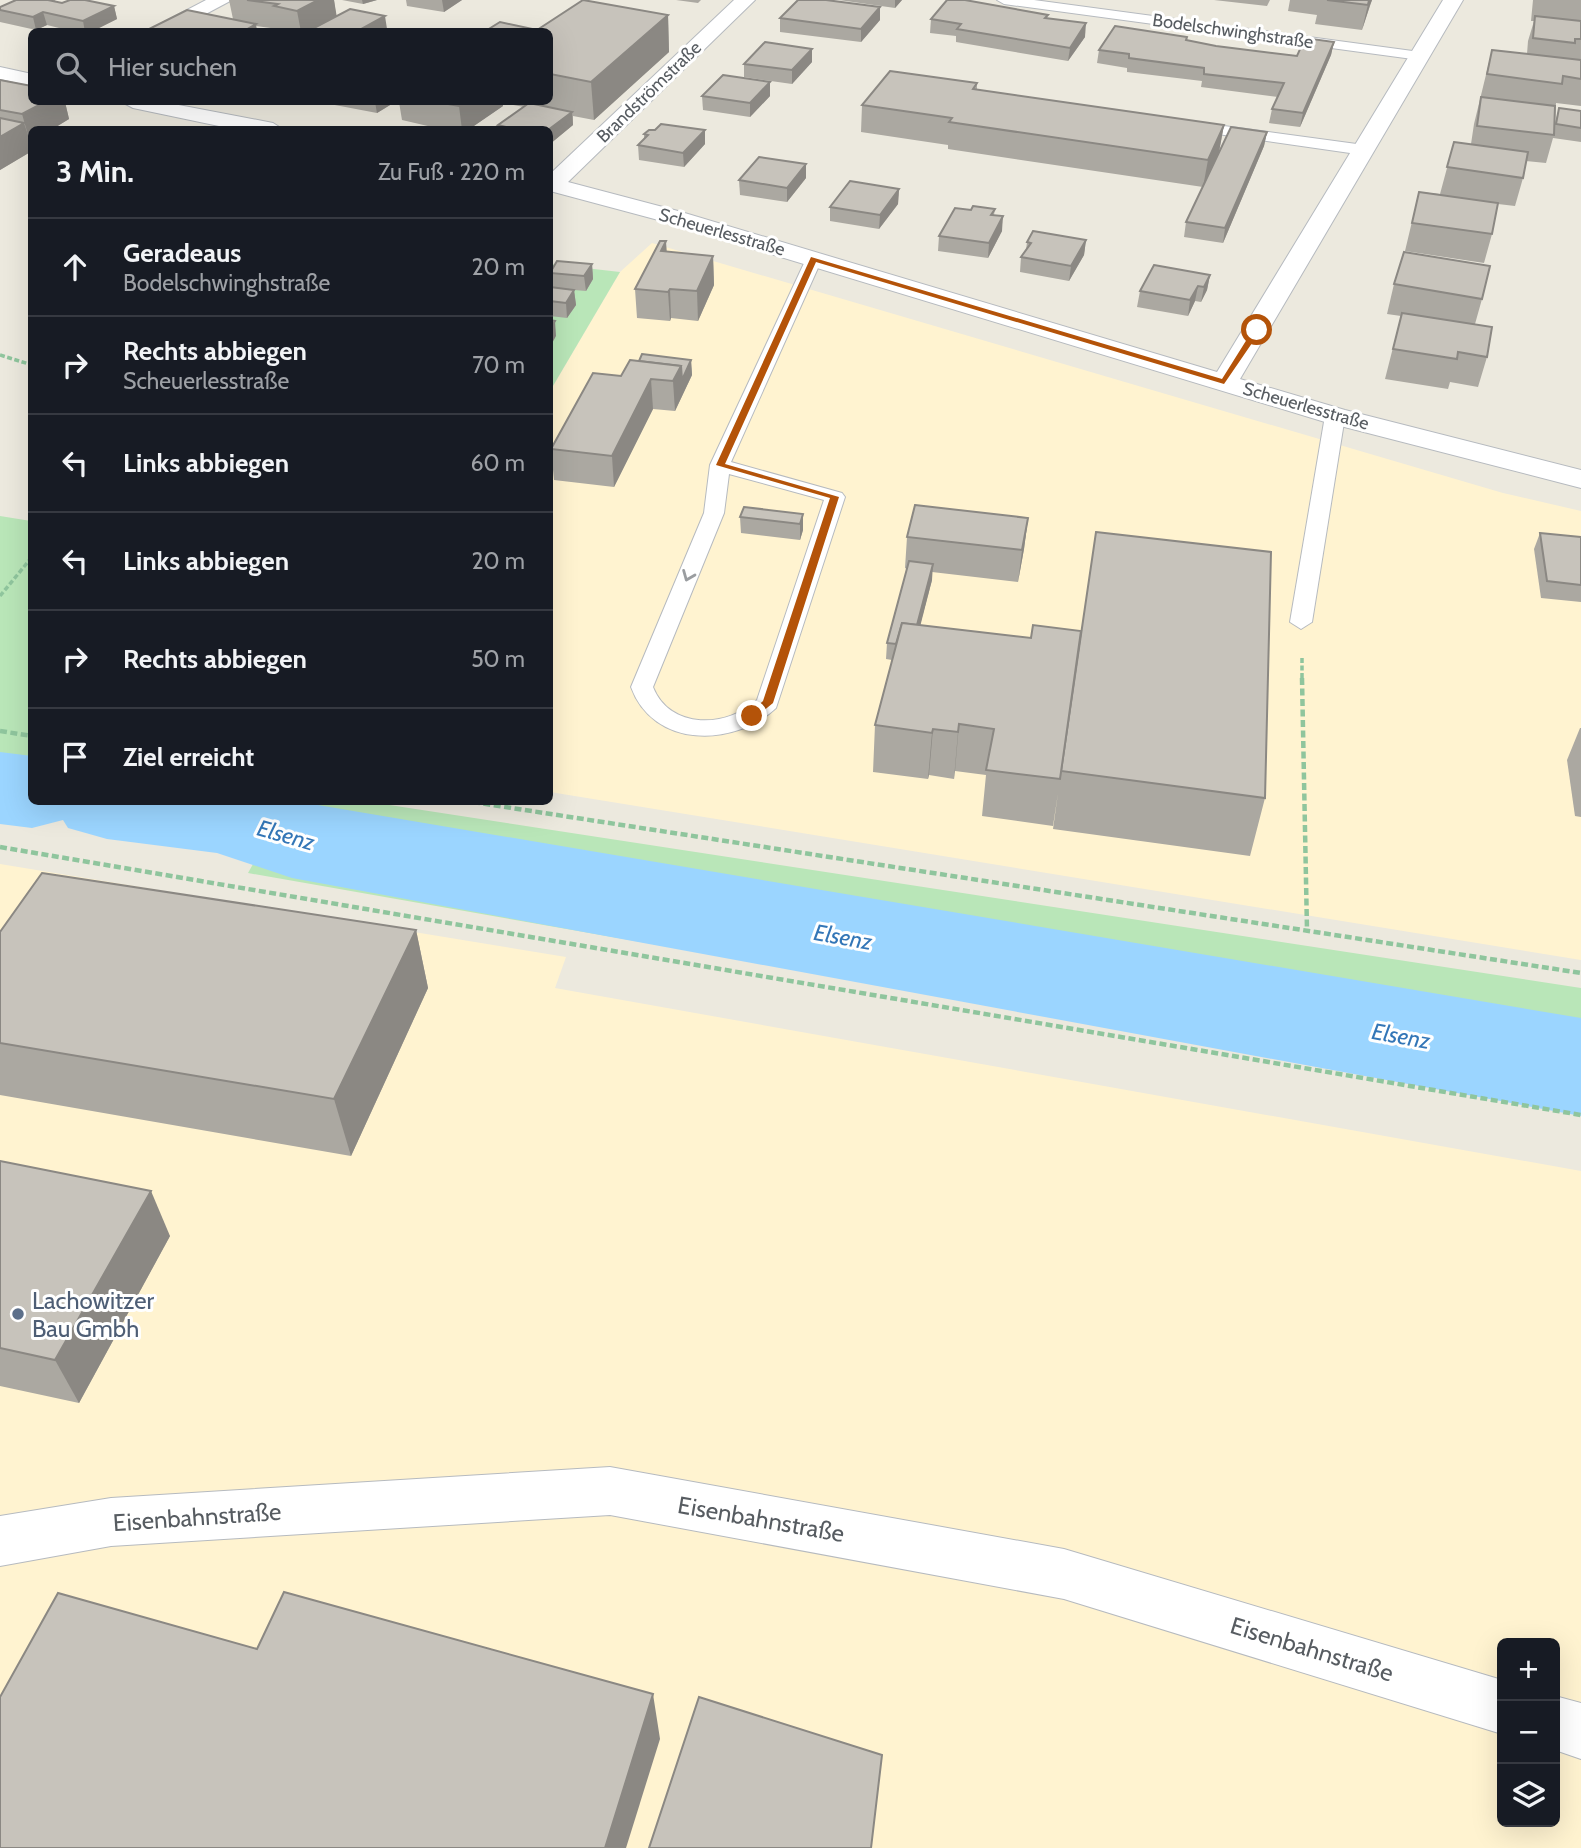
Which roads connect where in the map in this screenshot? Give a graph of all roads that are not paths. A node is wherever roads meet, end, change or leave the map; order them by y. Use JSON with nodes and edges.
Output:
{"nodes":[{"id":1,"x":222,"y":0,"type":"edge"},
{"id":2,"x":745,"y":0,"type":"edge"},
{"id":3,"x":1004,"y":0,"type":"edge"},
{"id":4,"x":1453,"y":0,"type":"edge"},
{"id":5,"x":163,"y":28,"type":"edge"},
{"id":6,"x":1420,"y":56,"type":"junction"},
{"id":7,"x":28,"y":79,"type":"edge"},
{"id":8,"x":5,"y":82,"type":"edge"},
{"id":9,"x":148,"y":105,"type":"edge"},
{"id":10,"x":1173,"y":124,"type":"edge"},
{"id":11,"x":253,"y":126,"type":"edge"},
{"id":12,"x":1364,"y":149,"type":"junction"},
{"id":13,"x":553,"y":182,"type":"edge"},
{"id":14,"x":553,"y":185,"type":"edge"},
{"id":15,"x":814,"y":259,"type":"junction"},
{"id":16,"x":1224,"y":382,"type":"junction"},
{"id":17,"x":1335,"y":416,"type":"junction"},
{"id":18,"x":720,"y":465,"type":"junction"},
{"id":19,"x":1581,"y":479,"type":"edge"},
{"id":20,"x":1301,"y":622,"type":"road end"},
{"id":21,"x":0,"y":1541,"type":"edge"},
{"id":22,"x":1497,"y":1705,"type":"edge"},
{"id":23,"x":1560,"y":1725,"type":"edge"},
{"id":24,"x":1581,"y":1731,"type":"edge"}],
"edges":[{"from":1,"to":5,"type":"street"},
{"from":2,"to":13,"type":"street","name":"Brandströmstraße"},
{"from":3,"to":6,"type":"lane","name":"Bodelschwinghstraße"},
{"from":4,"to":6,"type":"street"},
{"from":6,"to":12,"type":"street"},
{"from":7,"to":8,"type":"street"},
{"from":9,"to":11,"type":"street"},
{"from":10,"to":12,"type":"lane"},
{"from":12,"to":16,"type":"street"},
{"from":14,"to":15,"type":"street","name":"Scheuerlesstraße"},
{"from":15,"to":16,"type":"street","name":"Scheuerlesstraße"},
{"from":15,"to":18,"type":"lane"},
{"from":16,"to":17,"type":"street","name":"Scheuerlesstraße"},
{"from":17,"to":19,"type":"street","name":"Scheuerlesstraße"},
{"from":17,"to":20,"type":"lane"},
{"from":18,"to":18,"type":"lane","one_way":true},
{"from":21,"to":22,"type":"street","name":"Eisenbahnstraße"},
{"from":23,"to":24,"type":"street"}]}
